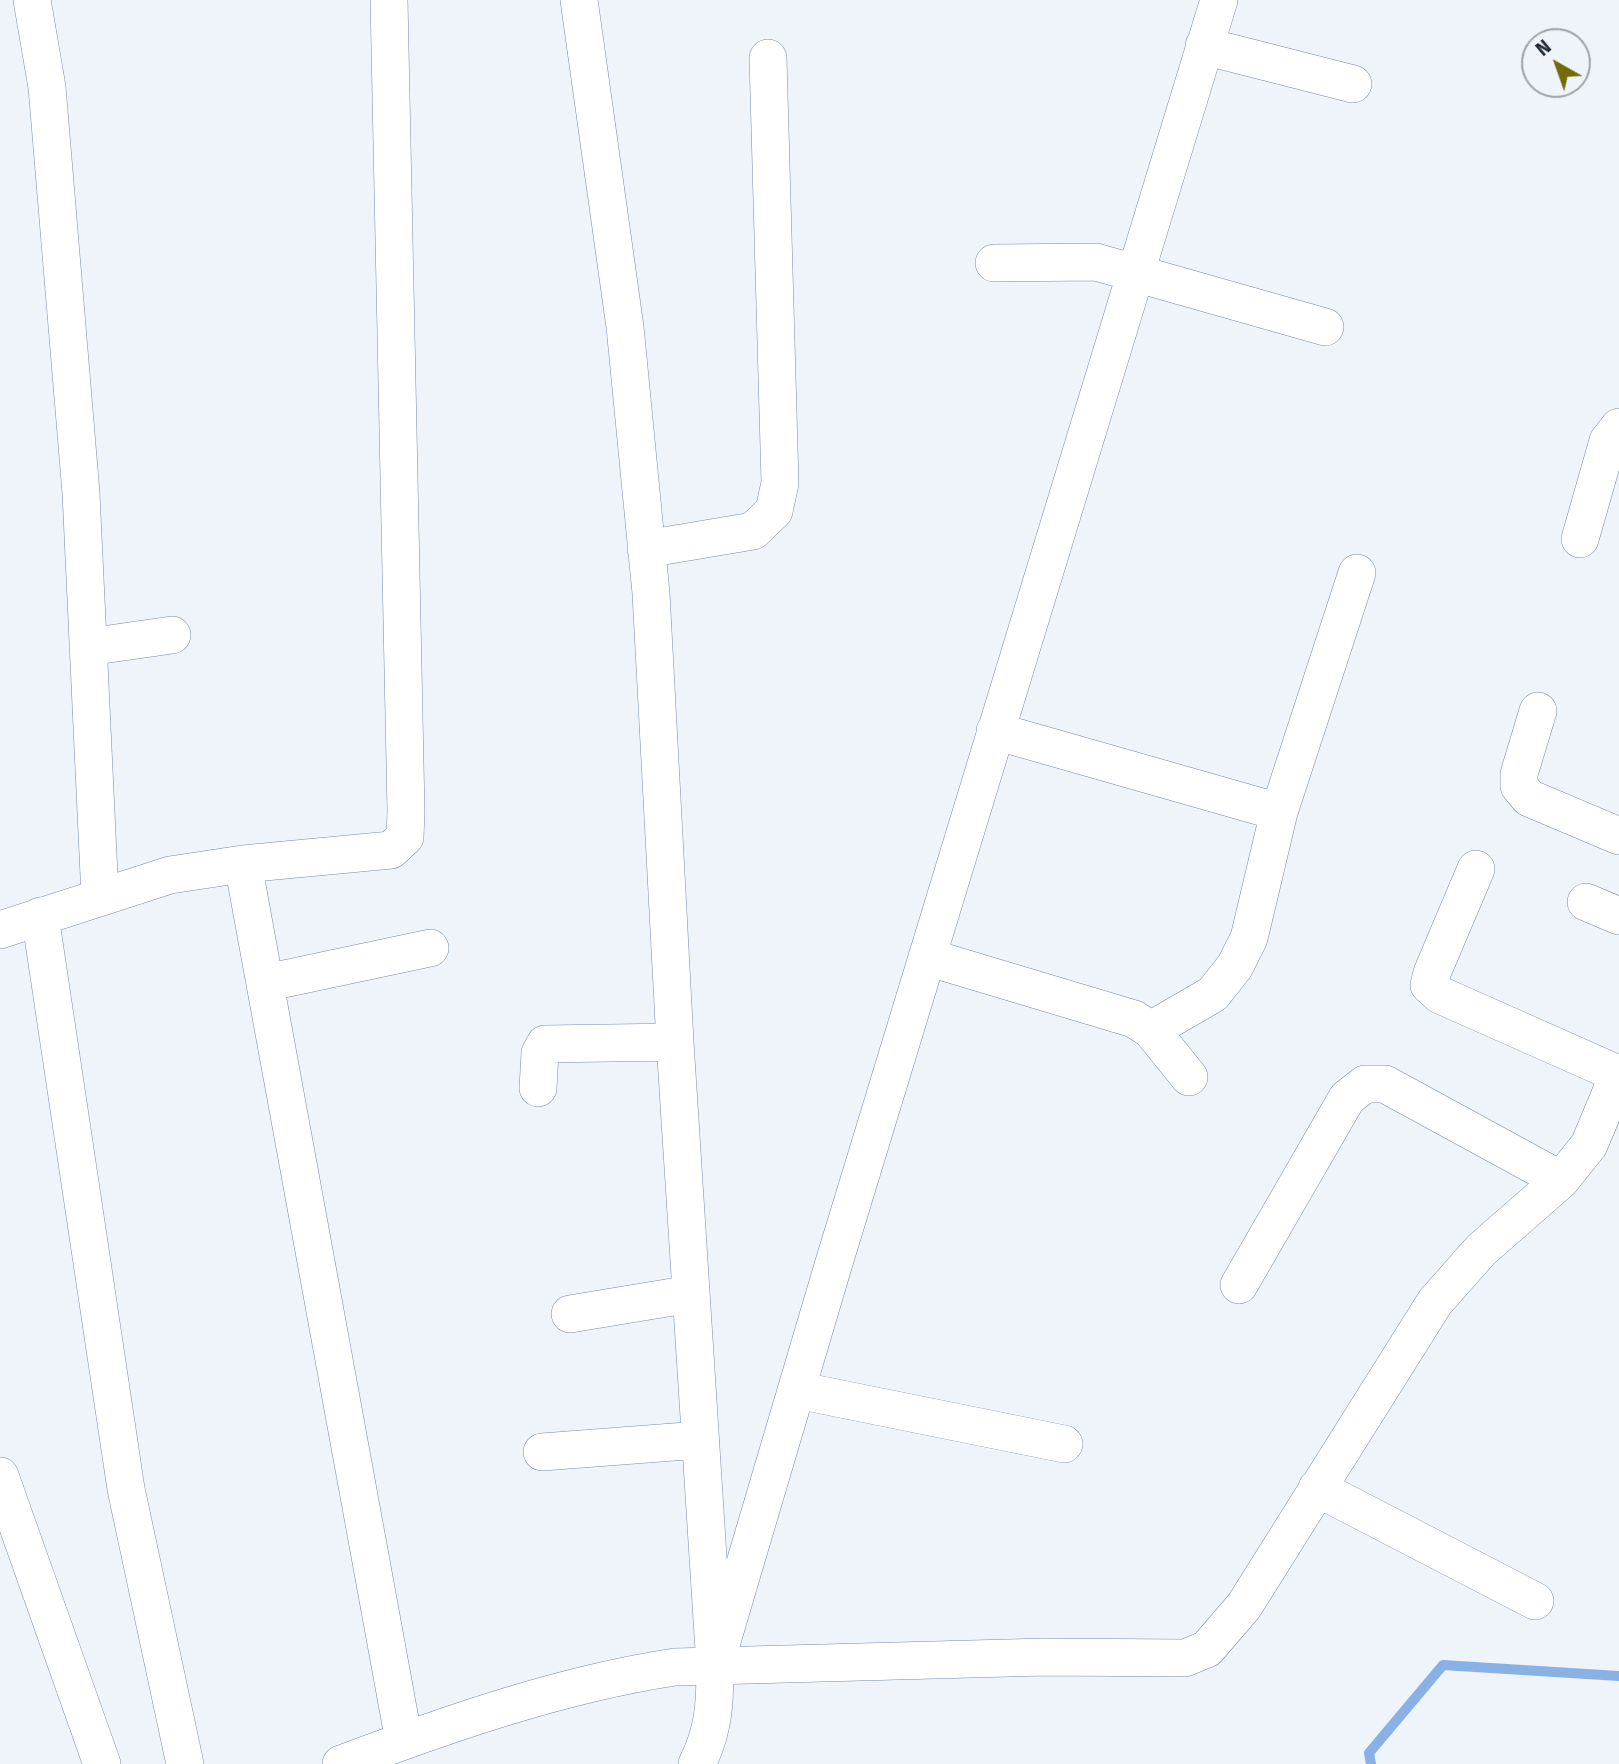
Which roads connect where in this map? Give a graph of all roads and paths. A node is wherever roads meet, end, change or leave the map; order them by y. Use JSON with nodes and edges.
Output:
{"nodes":[{"id":1,"x":32,"y":0,"type":"edge"},
{"id":2,"x":390,"y":0,"type":"edge"},
{"id":3,"x":579,"y":0,"type":"edge"},
{"id":4,"x":1219,"y":0,"type":"edge"},
{"id":5,"x":1204,"y":46,"type":"junction"},
{"id":6,"x":768,"y":58,"type":"dead end"},
{"id":7,"x":1353,"y":84,"type":"dead end"},
{"id":8,"x":994,"y":263,"type":"dead end"},
{"id":9,"x":1135,"y":272,"type":"junction"},
{"id":10,"x":1325,"y":327,"type":"dead end"},
{"id":11,"x":1619,"y":426,"type":"edge"},
{"id":12,"x":1580,"y":539,"type":"dead end"},
{"id":13,"x":646,"y":549,"type":"junction"},
{"id":14,"x":1357,"y":573,"type":"dead end"},
{"id":15,"x":172,"y":635,"type":"dead end"},
{"id":16,"x":88,"y":647,"type":"junction"},
{"id":17,"x":1538,"y":711,"type":"dead end"},
{"id":18,"x":995,"y":731,"type":"junction"},
{"id":19,"x":1279,"y":812,"type":"junction"},
{"id":20,"x":1619,"y":836,"type":"edge"},
{"id":21,"x":243,"y":864,"type":"junction"},
{"id":22,"x":1476,"y":869,"type":"dead end"},
{"id":23,"x":100,"y":897,"type":"junction"},
{"id":24,"x":40,"y":916,"type":"junction"},
{"id":25,"x":0,"y":930,"type":"edge"},
{"id":26,"x":430,"y":948,"type":"dead end"},
{"id":27,"x":927,"y":957,"type":"junction"},
{"id":28,"x":265,"y":983,"type":"junction"},
{"id":29,"x":1151,"y":1030,"type":"junction"},
{"id":30,"x":675,"y":1042,"type":"junction"},
{"id":31,"x":1619,"y":1074,"type":"edge"},
{"id":32,"x":1189,"y":1077,"type":"dead end"},
{"id":33,"x":538,"y":1088,"type":"dead end"},
{"id":34,"x":1561,"y":1180,"type":"junction"},
{"id":35,"x":1239,"y":1284,"type":"dead end"},
{"id":36,"x":691,"y":1294,"type":"junction"},
{"id":37,"x":570,"y":1314,"type":"dead end"},
{"id":38,"x":797,"y":1390,"type":"junction"},
{"id":39,"x":701,"y":1440,"type":"junction"},
{"id":40,"x":1064,"y":1444,"type":"dead end"},
{"id":41,"x":542,"y":1452,"type":"dead end"},
{"id":42,"x":0,"y":1476,"type":"edge"},
{"id":43,"x":1317,"y":1488,"type":"junction"},
{"id":44,"x":1535,"y":1601,"type":"dead end"},
{"id":45,"x":715,"y":1666,"type":"junction"},
{"id":46,"x":404,"y":1741,"type":"junction"},
{"id":47,"x":358,"y":1761,"type":"edge"},
{"id":48,"x":102,"y":1764,"type":"edge"},
{"id":49,"x":185,"y":1764,"type":"edge"},
{"id":50,"x":697,"y":1764,"type":"edge"}],
"edges":[{"from":1,"to":16,"type":"street"},
{"from":2,"to":21,"type":"street"},
{"from":3,"to":13,"type":"street"},
{"from":4,"to":5,"type":"street"},
{"from":5,"to":7,"type":"street"},
{"from":5,"to":9,"type":"street"},
{"from":6,"to":13,"type":"street"},
{"from":8,"to":9,"type":"street"},
{"from":9,"to":10,"type":"street"},
{"from":9,"to":18,"type":"street"},
{"from":11,"to":12,"type":"street"},
{"from":13,"to":30,"type":"street"},
{"from":14,"to":19,"type":"street"},
{"from":15,"to":16,"type":"street"},
{"from":16,"to":23,"type":"street"},
{"from":17,"to":20,"type":"street"},
{"from":18,"to":19,"type":"street"},
{"from":18,"to":27,"type":"street"},
{"from":19,"to":29,"type":"street"},
{"from":21,"to":23,"type":"street"},
{"from":21,"to":28,"type":"street"},
{"from":22,"to":31,"type":"street"},
{"from":23,"to":24,"type":"street"},
{"from":24,"to":25,"type":"street"},
{"from":24,"to":49,"type":"street"},
{"from":26,"to":28,"type":"street"},
{"from":27,"to":29,"type":"street"},
{"from":27,"to":38,"type":"street"},
{"from":28,"to":46,"type":"street"},
{"from":29,"to":32,"type":"street"},
{"from":30,"to":33,"type":"street"},
{"from":30,"to":36,"type":"street"},
{"from":31,"to":34,"type":"street"},
{"from":34,"to":35,"type":"street"},
{"from":34,"to":43,"type":"street"},
{"from":36,"to":37,"type":"street"},
{"from":36,"to":39,"type":"street"},
{"from":38,"to":40,"type":"street"},
{"from":38,"to":45,"type":"street"},
{"from":39,"to":41,"type":"street"},
{"from":39,"to":45,"type":"street"},
{"from":42,"to":48,"type":"street"},
{"from":43,"to":44,"type":"street"},
{"from":43,"to":45,"type":"street"},
{"from":45,"to":46,"type":"street"},
{"from":45,"to":50,"type":"street"},
{"from":46,"to":47,"type":"street"}]}
